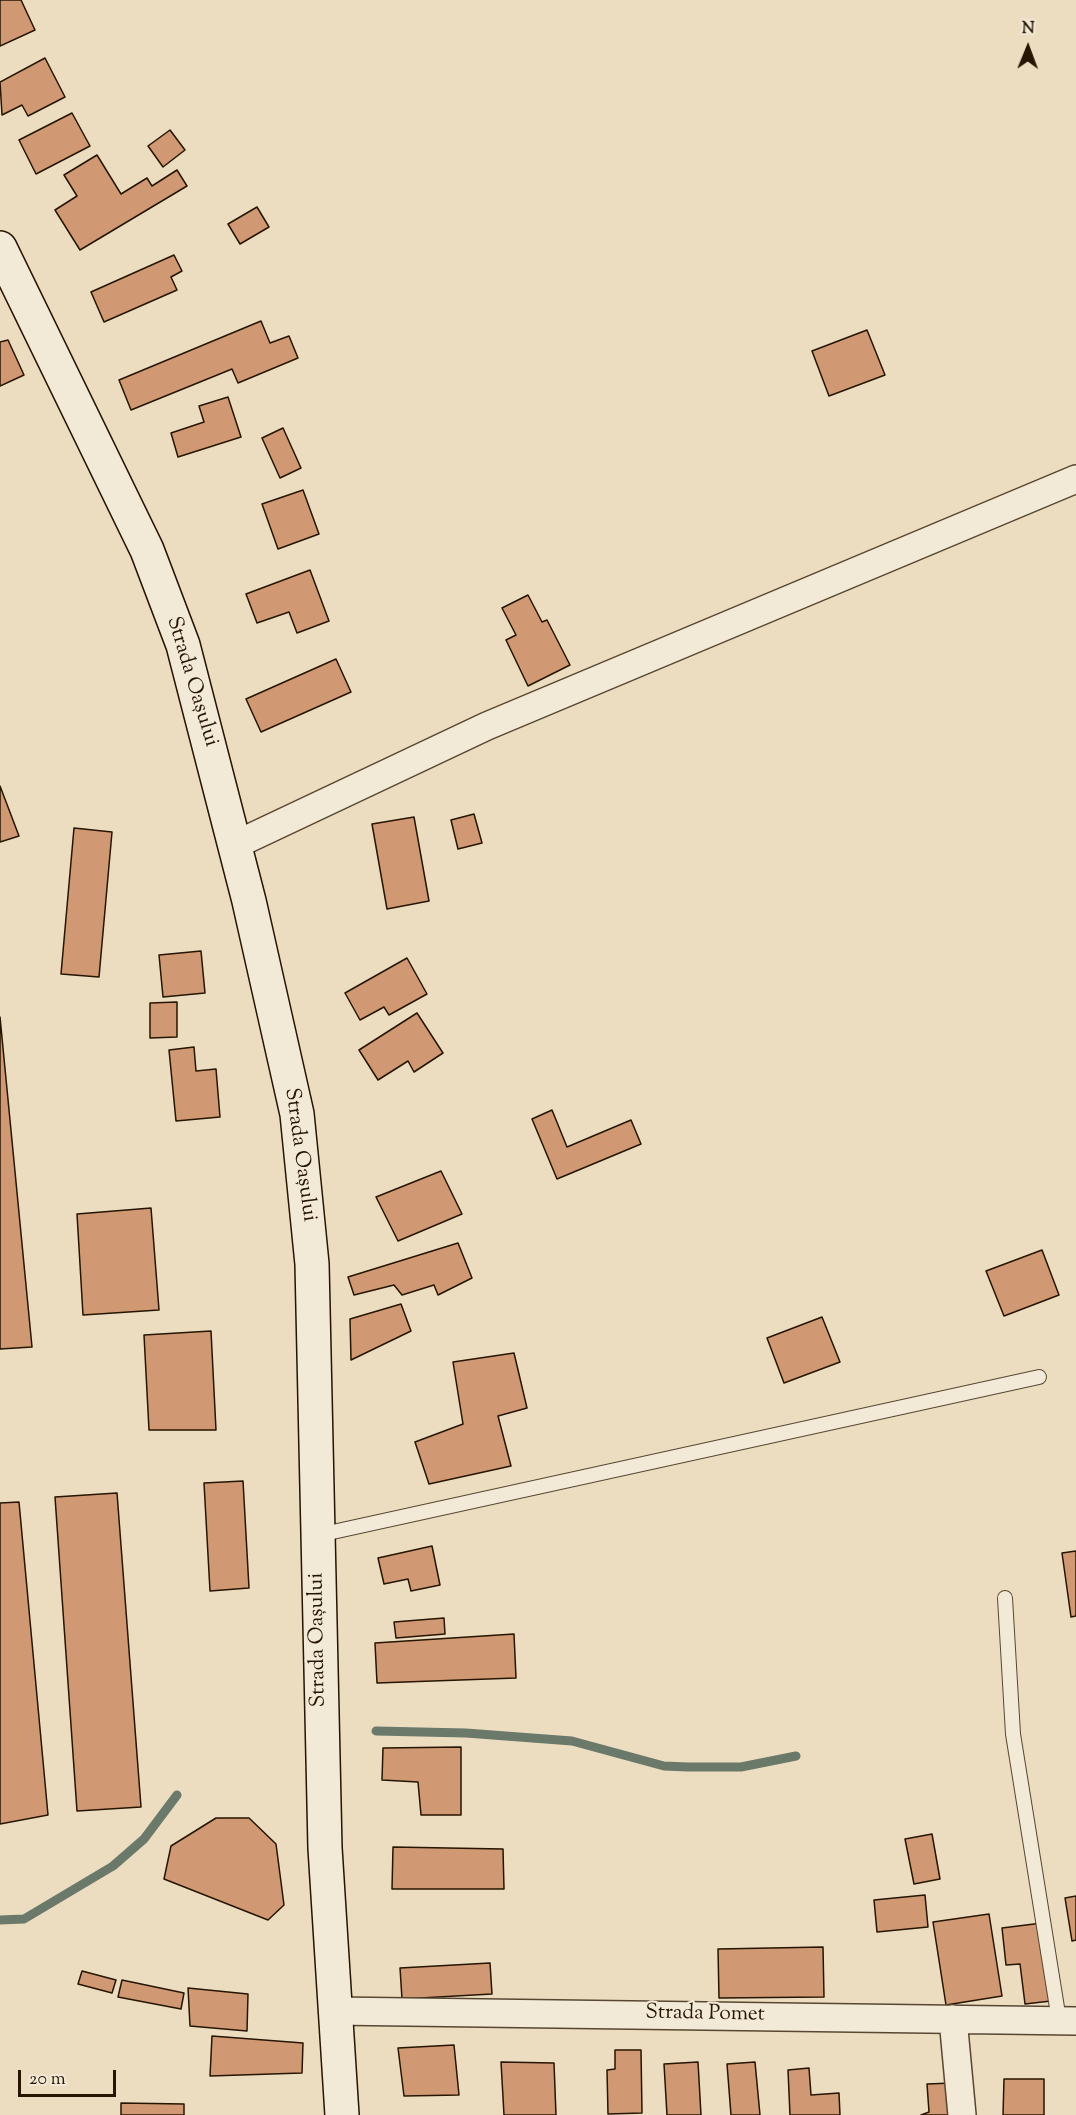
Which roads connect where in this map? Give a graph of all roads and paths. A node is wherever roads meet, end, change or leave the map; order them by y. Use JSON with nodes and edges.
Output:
{"nodes":[{"id":1,"x":0,"y":248,"type":"edge"},
{"id":2,"x":1076,"y":479,"type":"edge"},
{"id":3,"x":235,"y":845,"type":"junction"},
{"id":4,"x":1039,"y":1377,"type":"dead end"},
{"id":5,"x":317,"y":1536,"type":"junction"},
{"id":6,"x":1005,"y":1598,"type":"dead end"},
{"id":7,"x":334,"y":2011,"type":"junction"},
{"id":8,"x":953,"y":2019,"type":"junction"},
{"id":9,"x":1068,"y":2021,"type":"edge"},
{"id":10,"x":342,"y":2115,"type":"edge"},
{"id":11,"x":962,"y":2115,"type":"edge"}],
"edges":[{"from":1,"to":3,"type":"main road","name":"Strada Oașului"},
{"from":2,"to":3,"type":"street"},
{"from":3,"to":5,"type":"main road","name":"Strada Oașului"},
{"from":4,"to":5,"type":"lane"},
{"from":5,"to":7,"type":"main road","name":"Strada Oașului"},
{"from":6,"to":9,"type":"lane"},
{"from":7,"to":8,"type":"street","name":"Strada Pomet"},
{"from":7,"to":10,"type":"main road","name":"Strada Oașului"},
{"from":8,"to":9,"type":"street","name":"Strada Pomet"},
{"from":8,"to":11,"type":"street"}]}
